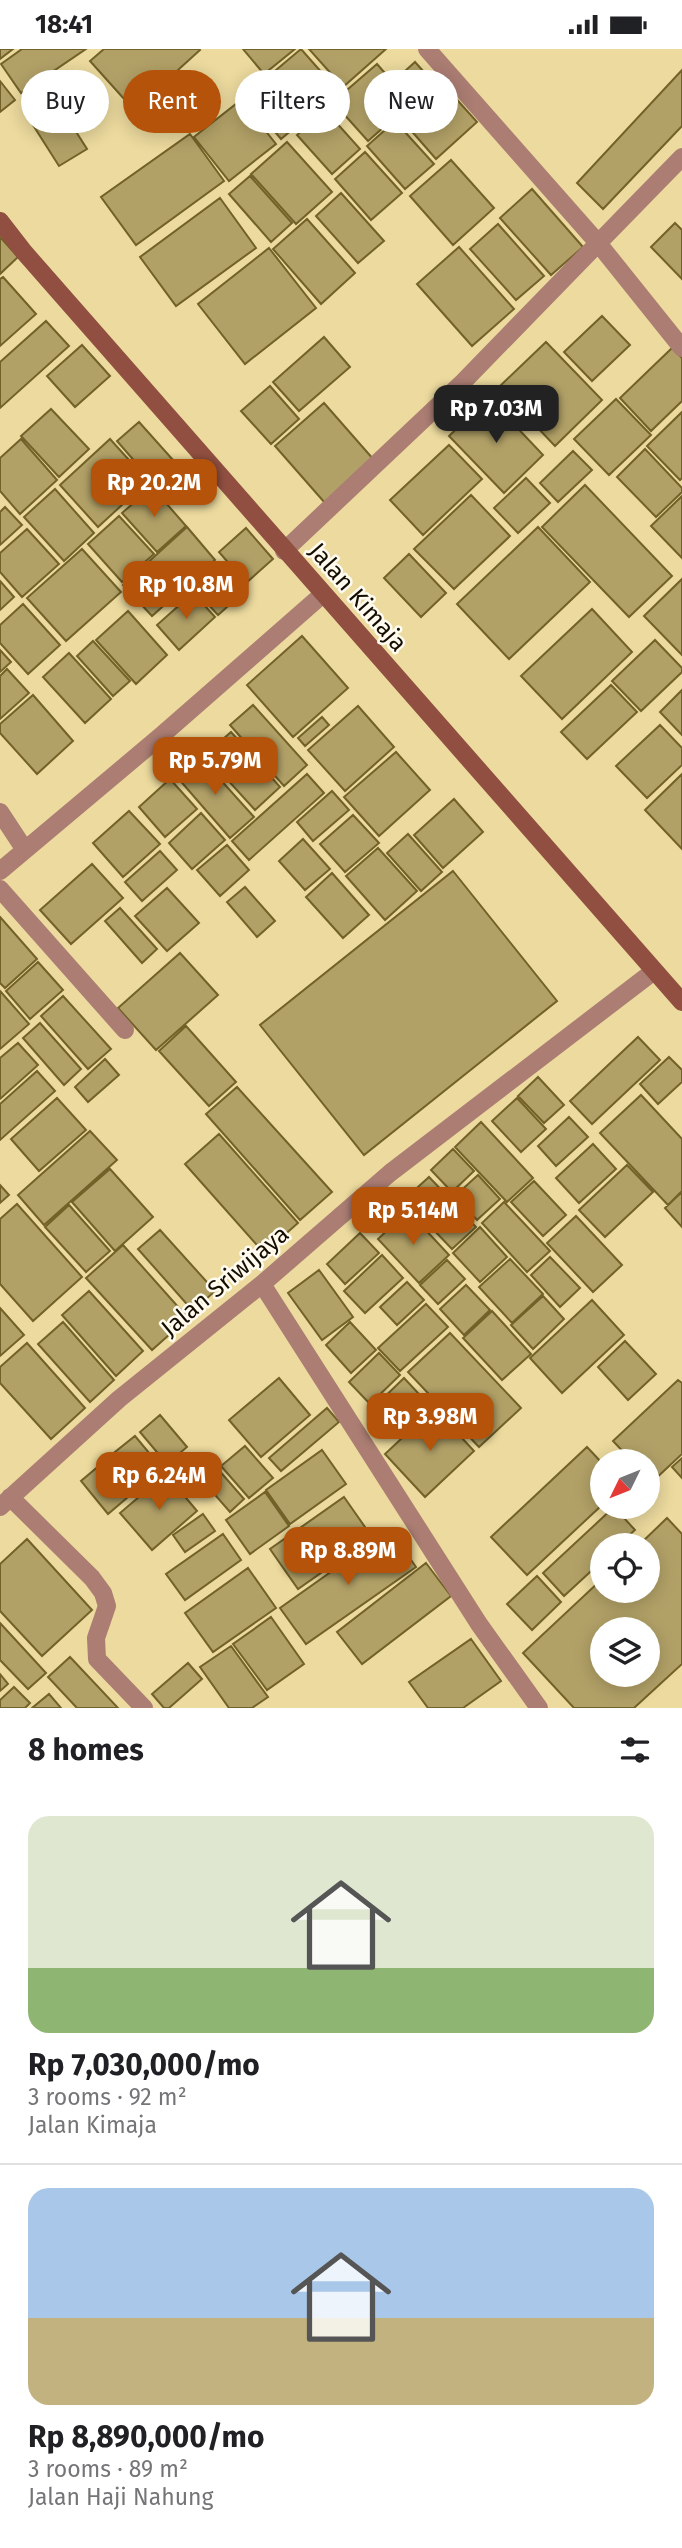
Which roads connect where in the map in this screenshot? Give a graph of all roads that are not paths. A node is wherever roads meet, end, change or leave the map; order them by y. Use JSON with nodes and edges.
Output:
{"nodes":[{"id":1,"x":427,"y":49,"type":"edge"},
{"id":2,"x":682,"y":157,"type":"edge"},
{"id":3,"x":0,"y":221,"type":"edge"},
{"id":4,"x":598,"y":243,"type":"junction"},
{"id":5,"x":682,"y":348,"type":"edge"},
{"id":6,"x":284,"y":551,"type":"junction"},
{"id":7,"x":323,"y":594,"type":"junction"},
{"id":8,"x":0,"y":812,"type":"edge"},
{"id":9,"x":25,"y":850,"type":"junction"},
{"id":10,"x":0,"y":871,"type":"edge"},
{"id":11,"x":0,"y":889,"type":"edge"},
{"id":12,"x":654,"y":971,"type":"junction"},
{"id":13,"x":682,"y":1002,"type":"edge"},
{"id":14,"x":125,"y":1030,"type":"dead end"},
{"id":15,"x":261,"y":1284,"type":"junction"},
{"id":16,"x":5,"y":1502,"type":"edge"},
{"id":17,"x":144,"y":1708,"type":"edge"},
{"id":18,"x":538,"y":1708,"type":"edge"}],
"edges":[{"from":1,"to":4,"type":"street"},
{"from":2,"to":4,"type":"street"},
{"from":3,"to":6,"type":"street","name":"Jalan Kimaja"},
{"from":4,"to":5,"type":"street"},
{"from":4,"to":6,"type":"street"},
{"from":6,"to":7,"type":"street","name":"Jalan Kimaja"},
{"from":7,"to":9,"type":"street"},
{"from":7,"to":12,"type":"street","name":"Jalan Kimaja"},
{"from":8,"to":9,"type":"street"},
{"from":9,"to":10,"type":"street"},
{"from":11,"to":14,"type":"street"},
{"from":12,"to":13,"type":"street","name":"Jalan Kimaja"},
{"from":12,"to":15,"type":"street","name":"Jalan Sriwijaya"},
{"from":15,"to":16,"type":"street","name":"Jalan Sriwijaya"},
{"from":15,"to":18,"type":"street"},
{"from":16,"to":17,"type":"street"}]}
